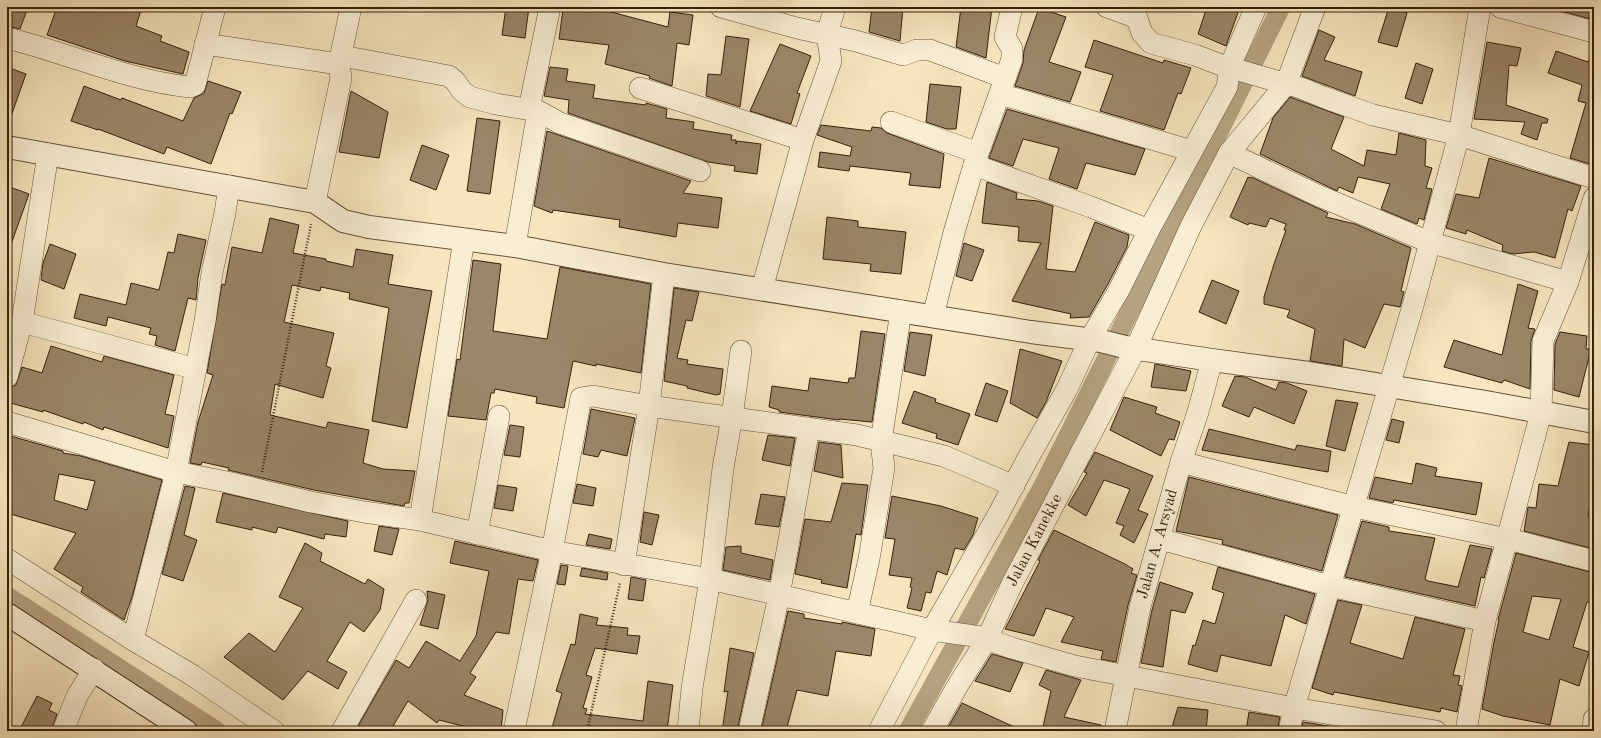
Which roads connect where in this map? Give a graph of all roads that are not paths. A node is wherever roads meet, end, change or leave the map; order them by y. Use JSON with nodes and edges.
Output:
{"nodes":[{"id":1,"x":215,"y":7,"type":"edge"},
{"id":2,"x":351,"y":7,"type":"edge"},
{"id":3,"x":550,"y":7,"type":"edge"},
{"id":4,"x":721,"y":7,"type":"edge"},
{"id":5,"x":835,"y":7,"type":"edge"},
{"id":6,"x":1012,"y":7,"type":"edge"},
{"id":7,"x":1107,"y":7,"type":"edge"},
{"id":8,"x":1256,"y":7,"type":"edge"},
{"id":9,"x":1315,"y":7,"type":"edge"},
{"id":10,"x":1480,"y":7,"type":"edge"},
{"id":11,"x":1500,"y":7,"type":"edge"},
{"id":12,"x":1594,"y":32,"type":"edge"},
{"id":13,"x":827,"y":34,"type":"junction"},
{"id":14,"x":7,"y":38,"type":"edge"},
{"id":15,"x":204,"y":44,"type":"junction"},
{"id":16,"x":341,"y":60,"type":"junction"},
{"id":17,"x":1233,"y":68,"type":"junction"},
{"id":18,"x":1281,"y":83,"type":"junction"},
{"id":19,"x":1003,"y":86,"type":"junction"},
{"id":20,"x":640,"y":88,"type":"dead end"},
{"id":21,"x":533,"y":110,"type":"junction"},
{"id":22,"x":891,"y":122,"type":"dead end"},
{"id":23,"x":1459,"y":135,"type":"junction"},
{"id":24,"x":803,"y":140,"type":"junction"},
{"id":25,"x":7,"y":147,"type":"edge"},
{"id":26,"x":1192,"y":151,"type":"junction"},
{"id":27,"x":1229,"y":153,"type":"junction"},
{"id":28,"x":48,"y":154,"type":"junction"},
{"id":29,"x":976,"y":159,"type":"junction"},
{"id":30,"x":700,"y":171,"type":"dead end"},
{"id":31,"x":1594,"y":178,"type":"edge"},
{"id":32,"x":229,"y":186,"type":"junction"},
{"id":33,"x":1594,"y":198,"type":"edge"},
{"id":34,"x":316,"y":202,"type":"junction"},
{"id":35,"x":1149,"y":230,"type":"junction"},
{"id":36,"x":464,"y":239,"type":"junction"},
{"id":37,"x":1429,"y":242,"type":"junction"},
{"id":38,"x":516,"y":246,"type":"junction"},
{"id":39,"x":664,"y":274,"type":"junction"},
{"id":40,"x":1568,"y":282,"type":"junction"},
{"id":41,"x":762,"y":289,"type":"junction"},
{"id":42,"x":18,"y":310,"type":"edge"},
{"id":43,"x":901,"y":311,"type":"junction"},
{"id":44,"x":933,"y":316,"type":"junction"},
{"id":45,"x":1096,"y":340,"type":"junction"},
{"id":46,"x":1131,"y":347,"type":"junction"},
{"id":47,"x":741,"y":352,"type":"dead end"},
{"id":48,"x":1212,"y":360,"type":"junction"},
{"id":49,"x":196,"y":368,"type":"junction"},
{"id":50,"x":7,"y":377,"type":"edge"},
{"id":51,"x":1389,"y":388,"type":"junction"},
{"id":52,"x":649,"y":406,"type":"junction"},
{"id":53,"x":1541,"y":413,"type":"junction"},
{"id":54,"x":499,"y":416,"type":"dead end"},
{"id":55,"x":732,"y":417,"type":"junction"},
{"id":56,"x":7,"y":422,"type":"edge"},
{"id":57,"x":1594,"y":422,"type":"edge"},
{"id":58,"x":809,"y":428,"type":"junction"},
{"id":59,"x":882,"y":441,"type":"junction"},
{"id":60,"x":1180,"y":462,"type":"junction"},
{"id":61,"x":176,"y":472,"type":"junction"},
{"id":62,"x":1014,"y":486,"type":"junction"},
{"id":63,"x":1354,"y":507,"type":"junction"},
{"id":64,"x":420,"y":520,"type":"junction"},
{"id":65,"x":477,"y":534,"type":"junction"},
{"id":66,"x":1160,"y":539,"type":"junction"},
{"id":67,"x":1508,"y":539,"type":"junction"},
{"id":68,"x":552,"y":551,"type":"junction"},
{"id":69,"x":7,"y":559,"type":"edge"},
{"id":70,"x":1594,"y":561,"type":"edge"},
{"id":71,"x":624,"y":565,"type":"junction"},
{"id":72,"x":710,"y":579,"type":"junction"},
{"id":73,"x":1330,"y":586,"type":"junction"},
{"id":74,"x":779,"y":596,"type":"junction"},
{"id":75,"x":416,"y":600,"type":"dead end"},
{"id":76,"x":857,"y":613,"type":"junction"},
{"id":77,"x":7,"y":614,"type":"edge"},
{"id":78,"x":1486,"y":621,"type":"junction"},
{"id":79,"x":938,"y":631,"type":"junction"},
{"id":80,"x":984,"y":638,"type":"junction"},
{"id":81,"x":133,"y":640,"type":"junction"},
{"id":82,"x":94,"y":669,"type":"junction"},
{"id":83,"x":1126,"y":675,"type":"junction"},
{"id":84,"x":1294,"y":708,"type":"junction"},
{"id":85,"x":1594,"y":719,"type":"edge"},
{"id":86,"x":63,"y":731,"type":"edge"},
{"id":87,"x":186,"y":731,"type":"edge"},
{"id":88,"x":274,"y":731,"type":"edge"},
{"id":89,"x":342,"y":731,"type":"edge"},
{"id":90,"x":514,"y":731,"type":"edge"},
{"id":91,"x":688,"y":731,"type":"edge"},
{"id":92,"x":749,"y":731,"type":"edge"},
{"id":93,"x":879,"y":731,"type":"edge"},
{"id":94,"x":932,"y":731,"type":"edge"},
{"id":95,"x":1115,"y":731,"type":"edge"},
{"id":96,"x":1289,"y":731,"type":"edge"},
{"id":97,"x":1436,"y":731,"type":"edge"},
{"id":98,"x":1466,"y":731,"type":"edge"},
{"id":99,"x":1593,"y":731,"type":"edge"}],
"edges":[{"from":1,"to":15,"type":"street"},
{"from":2,"to":16,"type":"street"},
{"from":3,"to":21,"type":"street"},
{"from":4,"to":13,"type":"street"},
{"from":5,"to":13,"type":"street"},
{"from":6,"to":19,"type":"street"},
{"from":7,"to":17,"type":"street"},
{"from":8,"to":17,"type":"street"},
{"from":9,"to":18,"type":"street","name":"Jalan Kanekke"},
{"from":10,"to":23,"type":"street"},
{"from":11,"to":12,"type":"street"},
{"from":13,"to":19,"type":"street"},
{"from":13,"to":24,"type":"street"},
{"from":14,"to":15,"type":"street"},
{"from":15,"to":16,"type":"street"},
{"from":16,"to":21,"type":"street"},
{"from":16,"to":34,"type":"street"},
{"from":17,"to":18,"type":"street"},
{"from":17,"to":26,"type":"street"},
{"from":18,"to":23,"type":"street"},
{"from":18,"to":27,"type":"street","name":"Jalan Kanekke"},
{"from":19,"to":26,"type":"street"},
{"from":19,"to":29,"type":"street"},
{"from":20,"to":24,"type":"street"},
{"from":21,"to":30,"type":"street"},
{"from":21,"to":38,"type":"street"},
{"from":22,"to":29,"type":"street"},
{"from":23,"to":31,"type":"street"},
{"from":23,"to":37,"type":"street"},
{"from":24,"to":41,"type":"street"},
{"from":25,"to":28,"type":"street"},
{"from":26,"to":35,"type":"street"},
{"from":27,"to":37,"type":"street"},
{"from":27,"to":46,"type":"street","name":"Jalan Kanekke"},
{"from":28,"to":32,"type":"street"},
{"from":28,"to":42,"type":"street"},
{"from":29,"to":35,"type":"street"},
{"from":29,"to":44,"type":"street"},
{"from":32,"to":34,"type":"street"},
{"from":32,"to":49,"type":"street"},
{"from":33,"to":40,"type":"street"},
{"from":34,"to":36,"type":"street"},
{"from":35,"to":45,"type":"street"},
{"from":36,"to":38,"type":"street"},
{"from":36,"to":64,"type":"street"},
{"from":37,"to":40,"type":"street"},
{"from":37,"to":51,"type":"street"},
{"from":38,"to":39,"type":"street"},
{"from":39,"to":41,"type":"street"},
{"from":39,"to":52,"type":"street"},
{"from":40,"to":53,"type":"street"},
{"from":41,"to":43,"type":"street"},
{"from":42,"to":49,"type":"street"},
{"from":42,"to":50,"type":"street"},
{"from":43,"to":44,"type":"street"},
{"from":43,"to":59,"type":"street"},
{"from":44,"to":45,"type":"street"},
{"from":45,"to":46,"type":"street"},
{"from":45,"to":62,"type":"street"},
{"from":46,"to":48,"type":"street"},
{"from":46,"to":80,"type":"street","name":"Jalan Kanekke"},
{"from":47,"to":55,"type":"street"},
{"from":48,"to":51,"type":"street"},
{"from":48,"to":60,"type":"street","name":"Jalan A. Arsyad"},
{"from":49,"to":61,"type":"street"},
{"from":51,"to":53,"type":"street"},
{"from":51,"to":63,"type":"street"},
{"from":52,"to":55,"type":"street"},
{"from":52,"to":68,"type":"street"},
{"from":52,"to":71,"type":"street"},
{"from":53,"to":57,"type":"street"},
{"from":53,"to":67,"type":"street"},
{"from":54,"to":65,"type":"street"},
{"from":55,"to":58,"type":"street"},
{"from":55,"to":72,"type":"street"},
{"from":56,"to":61,"type":"street"},
{"from":58,"to":59,"type":"street"},
{"from":58,"to":74,"type":"street"},
{"from":59,"to":62,"type":"street"},
{"from":59,"to":76,"type":"street"},
{"from":60,"to":63,"type":"street"},
{"from":60,"to":66,"type":"street","name":"Jalan A. Arsyad"},
{"from":61,"to":64,"type":"street"},
{"from":61,"to":81,"type":"street"},
{"from":62,"to":79,"type":"street"},
{"from":63,"to":67,"type":"street"},
{"from":63,"to":73,"type":"street"},
{"from":64,"to":65,"type":"street"},
{"from":65,"to":68,"type":"street"},
{"from":66,"to":73,"type":"street"},
{"from":66,"to":83,"type":"street","name":"Jalan A. Arsyad"},
{"from":67,"to":70,"type":"street"},
{"from":67,"to":78,"type":"street"},
{"from":68,"to":71,"type":"street"},
{"from":68,"to":90,"type":"street"},
{"from":69,"to":81,"type":"street"},
{"from":71,"to":72,"type":"street"},
{"from":72,"to":74,"type":"street"},
{"from":72,"to":91,"type":"street"},
{"from":73,"to":78,"type":"street"},
{"from":73,"to":84,"type":"street"},
{"from":74,"to":76,"type":"street"},
{"from":74,"to":92,"type":"street"},
{"from":75,"to":89,"type":"street"},
{"from":76,"to":79,"type":"street"},
{"from":77,"to":82,"type":"street"},
{"from":78,"to":98,"type":"street"},
{"from":79,"to":80,"type":"street"},
{"from":79,"to":93,"type":"street"},
{"from":80,"to":83,"type":"street"},
{"from":80,"to":94,"type":"street","name":"Jalan Kanekke"},
{"from":81,"to":88,"type":"street"},
{"from":82,"to":86,"type":"street"},
{"from":82,"to":87,"type":"street"},
{"from":83,"to":84,"type":"street"},
{"from":83,"to":95,"type":"street","name":"Jalan A. Arsyad"},
{"from":84,"to":96,"type":"street"},
{"from":84,"to":97,"type":"street"},
{"from":85,"to":99,"type":"street"}]}
